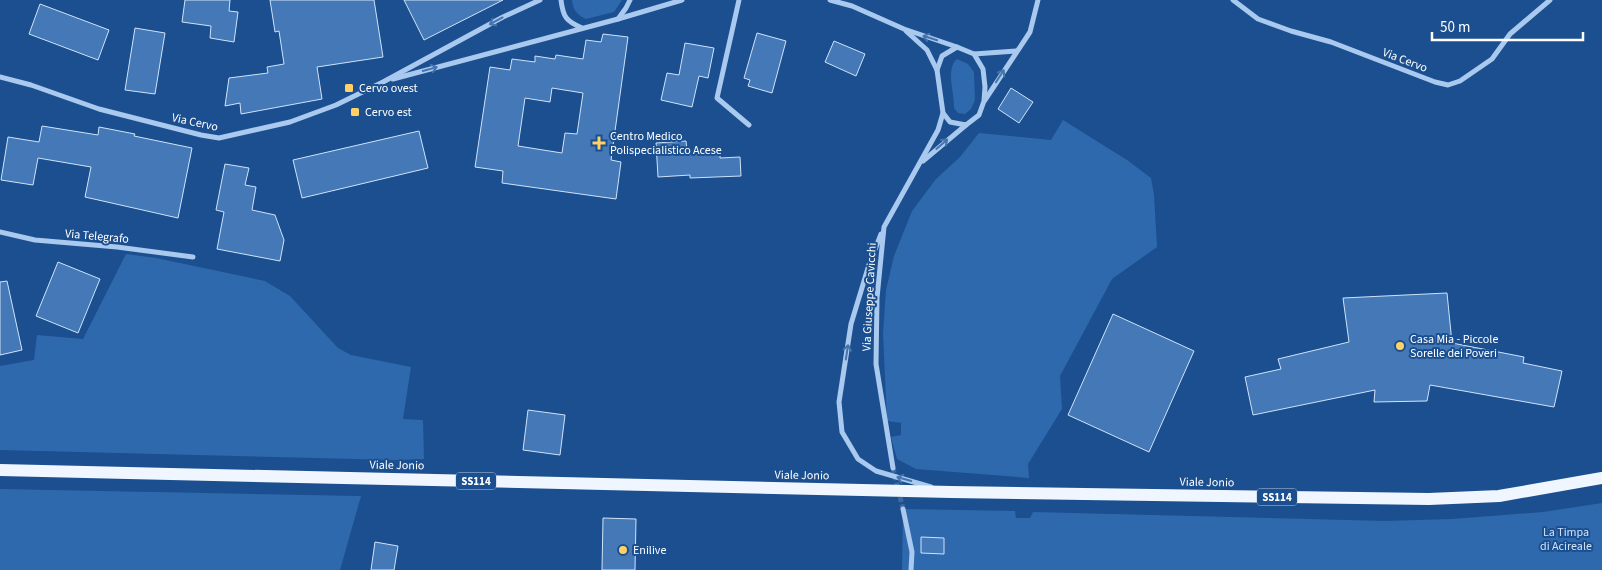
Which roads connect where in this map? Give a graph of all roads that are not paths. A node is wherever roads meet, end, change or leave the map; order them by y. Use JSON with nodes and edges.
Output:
{"nodes":[{"id":1,"x":540,"y":0,"type":"edge"},
{"id":2,"x":561,"y":0,"type":"edge"},
{"id":3,"x":630,"y":0,"type":"edge"},
{"id":4,"x":663,"y":0,"type":"edge"},
{"id":5,"x":682,"y":0,"type":"edge"},
{"id":6,"x":739,"y":0,"type":"edge"},
{"id":7,"x":830,"y":0,"type":"edge"},
{"id":8,"x":1038,"y":0,"type":"edge"},
{"id":9,"x":1233,"y":0,"type":"edge"},
{"id":10,"x":1550,"y":0,"type":"edge"},
{"id":11,"x":670,"y":3,"type":"junction"},
{"id":12,"x":618,"y":18,"type":"junction"},
{"id":13,"x":583,"y":29,"type":"junction"},
{"id":14,"x":904,"y":29,"type":"junction"},
{"id":15,"x":957,"y":47,"type":"junction"},
{"id":16,"x":1016,"y":51,"type":"junction"},
{"id":17,"x":974,"y":54,"type":"junction"},
{"id":18,"x":937,"y":70,"type":"junction"},
{"id":19,"x":0,"y":77,"type":"edge"},
{"id":20,"x":383,"y":82,"type":"junction"},
{"id":21,"x":984,"y":101,"type":"junction"},
{"id":22,"x":943,"y":113,"type":"junction"},
{"id":23,"x":749,"y":125,"type":"dead end"},
{"id":24,"x":966,"y":125,"type":"junction"},
{"id":25,"x":919,"y":165,"type":"junction"},
{"id":26,"x":884,"y":227,"type":"junction"},
{"id":27,"x":0,"y":232,"type":"edge"},
{"id":28,"x":193,"y":257,"type":"dead end"},
{"id":29,"x":893,"y":468,"type":"tunnel mouth"},
{"id":30,"x":0,"y":470,"type":"edge"},
{"id":31,"x":1602,"y":478,"type":"edge"},
{"id":32,"x":951,"y":492,"type":"junction"},
{"id":33,"x":903,"y":509,"type":"tunnel mouth"},
{"id":34,"x":911,"y":570,"type":"edge"}],
"edges":[{"from":1,"to":20,"type":"street","one_way":true},
{"from":2,"to":13,"type":"street"},
{"from":3,"to":12,"type":"street"},
{"from":4,"to":11,"type":"street"},
{"from":5,"to":11,"type":"street"},
{"from":6,"to":23,"type":"street"},
{"from":7,"to":14,"type":"street"},
{"from":8,"to":16,"type":"street"},
{"from":9,"to":10,"type":"street","name":"Via Cervo"},
{"from":11,"to":12,"type":"street"},
{"from":12,"to":13,"type":"street"},
{"from":20,"to":13,"type":"street","one_way":true},
{"from":15,"to":14,"type":"street","one_way":true},
{"from":14,"to":18,"type":"street"},
{"from":15,"to":17,"type":"street"},
{"from":15,"to":18,"type":"street"},
{"from":16,"to":17,"type":"street"},
{"from":21,"to":16,"type":"street","one_way":true},
{"from":17,"to":21,"type":"street"},
{"from":18,"to":22,"type":"street"},
{"from":19,"to":20,"type":"street","name":"Via Cervo"},
{"from":21,"to":24,"type":"street"},
{"from":22,"to":24,"type":"street"},
{"from":22,"to":25,"type":"street","name":"Via Giuseppe Cavicchi"},
{"from":25,"to":24,"type":"street","one_way":true},
{"from":25,"to":26,"type":"street","name":"Via Giuseppe Cavicchi"},
{"from":26,"to":29,"type":"street","name":"Via Giuseppe Cavicchi"},
{"from":32,"to":26,"type":"street","one_way":true},
{"from":27,"to":28,"type":"street","name":"Via Telegrafo"},
{"from":30,"to":32,"type":"main road","name":"Viale Jonio","number":"SS114"},
{"from":31,"to":32,"type":"main road","name":"Viale Jonio","number":"SS114"},
{"from":33,"to":34,"type":"street"}]}
